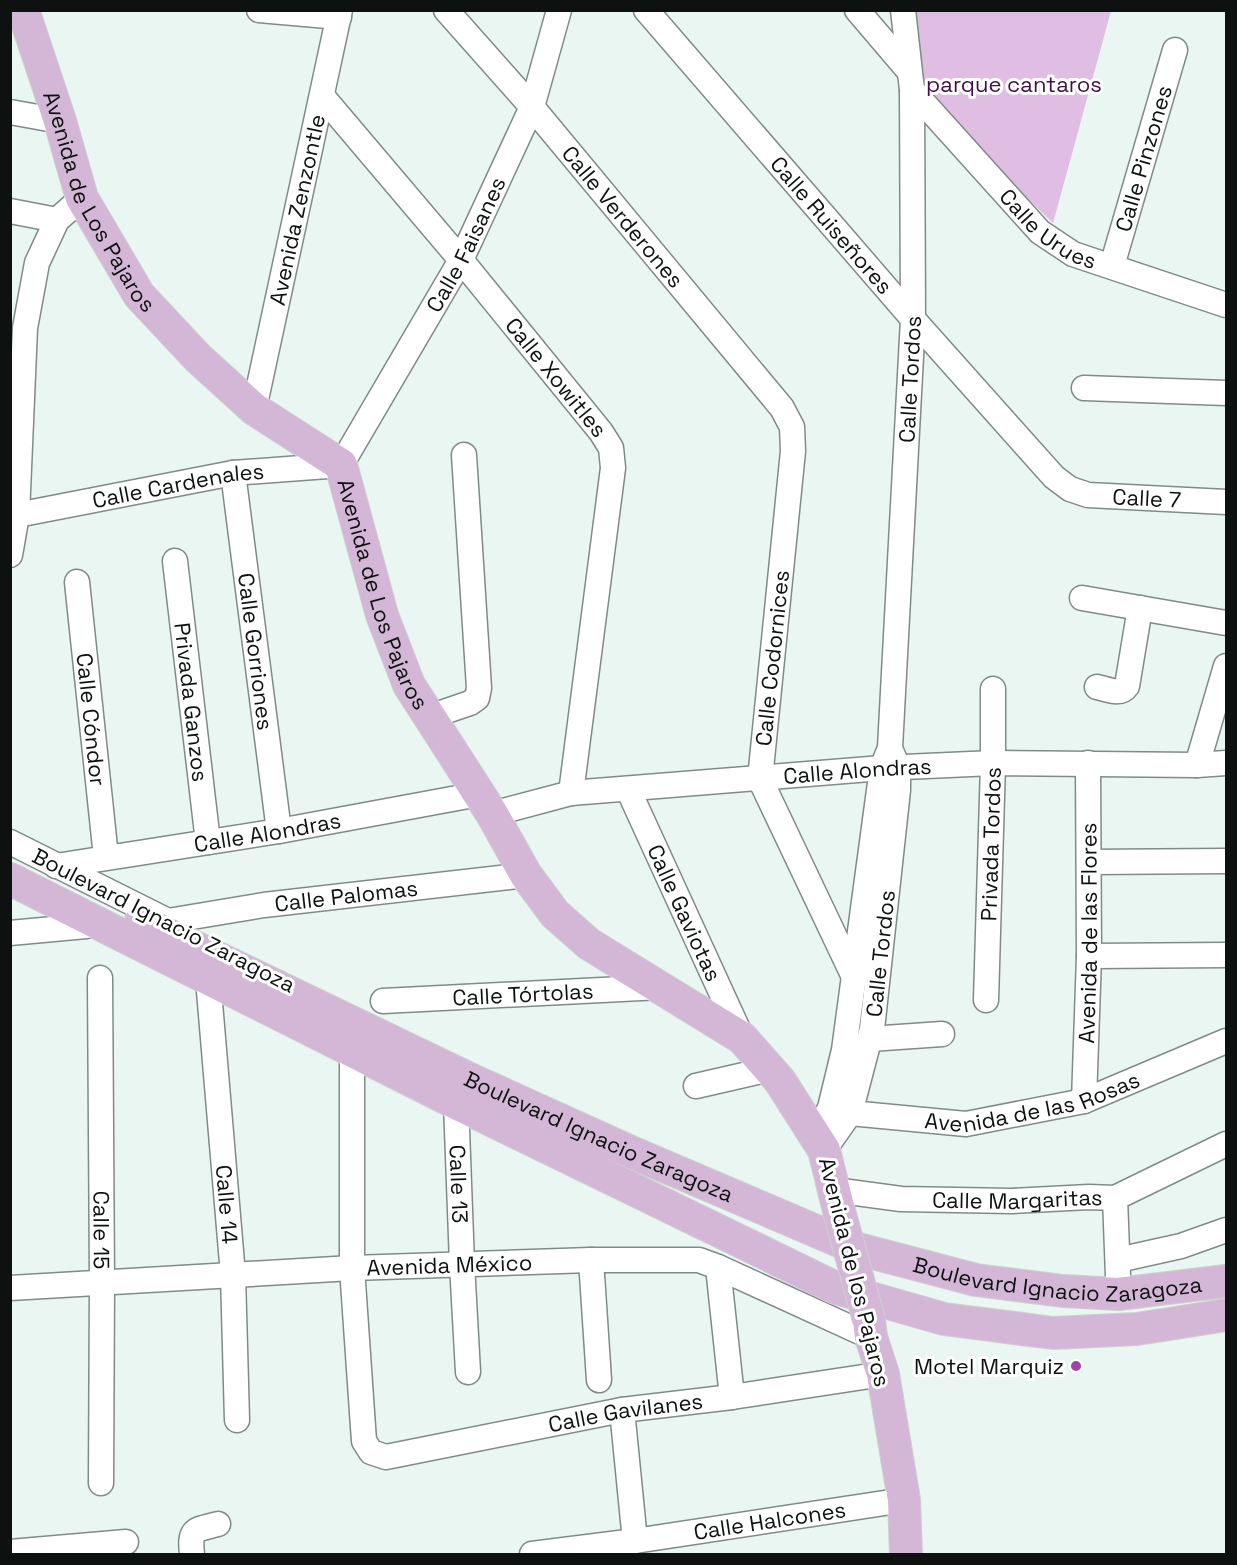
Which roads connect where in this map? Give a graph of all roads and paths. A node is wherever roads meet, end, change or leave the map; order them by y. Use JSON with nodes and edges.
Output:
{"nodes":[{"id":1,"x":23,"y":10,"type":"edge"},
{"id":2,"x":259,"y":10,"type":"edge"},
{"id":3,"x":446,"y":10,"type":"edge"},
{"id":4,"x":559,"y":10,"type":"edge"},
{"id":5,"x":646,"y":10,"type":"edge"},
{"id":6,"x":857,"y":10,"type":"edge"},
{"id":7,"x":903,"y":10,"type":"edge"},
{"id":8,"x":340,"y":14,"type":"edge"},
{"id":9,"x":1175,"y":50,"type":"dead end"},
{"id":10,"x":910,"y":81,"type":"junction"},
{"id":11,"x":322,"y":96,"type":"junction"},
{"id":12,"x":532,"y":107,"type":"junction"},
{"id":13,"x":10,"y":111,"type":"edge"},
{"id":14,"x":60,"y":121,"type":"junction"},
{"id":15,"x":82,"y":198,"type":"junction"},
{"id":16,"x":10,"y":211,"type":"edge"},
{"id":17,"x":57,"y":220,"type":"junction"},
{"id":18,"x":461,"y":260,"type":"junction"},
{"id":19,"x":1112,"y":266,"type":"junction"},
{"id":20,"x":1227,"y":305,"type":"edge"},
{"id":21,"x":913,"y":319,"type":"junction"},
{"id":22,"x":1084,"y":388,"type":"dead end"},
{"id":23,"x":1227,"y":393,"type":"edge"},
{"id":24,"x":254,"y":409,"type":"junction"},
{"id":25,"x":792,"y":427,"type":"joint"},
{"id":26,"x":464,"y":455,"type":"dead end"},
{"id":27,"x":341,"y":465,"type":"junction"},
{"id":28,"x":233,"y":473,"type":"junction"},
{"id":29,"x":1070,"y":489,"type":"joint"},
{"id":30,"x":1227,"y":502,"type":"edge"},
{"id":31,"x":17,"y":516,"type":"junction"},
{"id":32,"x":10,"y":555,"type":"edge"},
{"id":33,"x":175,"y":561,"type":"dead end"},
{"id":34,"x":77,"y":582,"type":"dead end"},
{"id":35,"x":1082,"y":598,"type":"dead end"},
{"id":36,"x":1140,"y":608,"type":"junction"},
{"id":37,"x":1227,"y":623,"type":"edge"},
{"id":38,"x":1227,"y":666,"type":"edge"},
{"id":39,"x":1097,"y":687,"type":"dead end"},
{"id":40,"x":993,"y":689,"type":"dead end"},
{"id":41,"x":429,"y":717,"type":"junction"},
{"id":42,"x":890,"y":761,"type":"junction"},
{"id":43,"x":993,"y":763,"type":"junction"},
{"id":44,"x":1088,"y":763,"type":"junction"},
{"id":45,"x":1227,"y":763,"type":"edge"},
{"id":46,"x":1197,"y":765,"type":"junction"},
{"id":47,"x":760,"y":779,"type":"junction"},
{"id":48,"x":628,"y":789,"type":"junction"},
{"id":49,"x":571,"y":794,"type":"junction"},
{"id":50,"x":486,"y":804,"type":"junction"},
{"id":51,"x":279,"y":831,"type":"junction"},
{"id":52,"x":10,"y":842,"type":"edge"},
{"id":53,"x":208,"y":842,"type":"junction"},
{"id":54,"x":106,"y":857,"type":"junction"},
{"id":55,"x":10,"y":858,"type":"edge"},
{"id":56,"x":1227,"y":861,"type":"edge"},
{"id":57,"x":1089,"y":862,"type":"junction"},
{"id":58,"x":56,"y":866,"type":"junction"},
{"id":59,"x":526,"y":875,"type":"junction"},
{"id":60,"x":10,"y":879,"type":"edge"},
{"id":61,"x":10,"y":893,"type":"edge"},
{"id":62,"x":168,"y":921,"type":"junction"},
{"id":63,"x":86,"y":926,"type":"junction"},
{"id":64,"x":10,"y":933,"type":"edge"},
{"id":65,"x":1227,"y":955,"type":"edge"},
{"id":66,"x":1089,"y":956,"type":"junction"},
{"id":67,"x":854,"y":977,"type":"junction"},
{"id":68,"x":100,"y":978,"type":"dead end"},
{"id":69,"x":661,"y":987,"type":"junction"},
{"id":70,"x":209,"y":991,"type":"junction"},
{"id":71,"x":986,"y":1000,"type":"dead end"},
{"id":72,"x":383,"y":1001,"type":"dead end"},
{"id":73,"x":327,"y":1024,"type":"junction"},
{"id":74,"x":942,"y":1034,"type":"dead end"},
{"id":75,"x":742,"y":1038,"type":"junction"},
{"id":76,"x":870,"y":1039,"type":"junction"},
{"id":77,"x":1227,"y":1041,"type":"edge"},
{"id":78,"x":352,"y":1051,"type":"junction"},
{"id":79,"x":770,"y":1069,"type":"junction"},
{"id":80,"x":696,"y":1086,"type":"dead end"},
{"id":81,"x":1084,"y":1101,"type":"junction"},
{"id":82,"x":456,"y":1103,"type":"junction"},
{"id":83,"x":840,"y":1110,"type":"junction"},
{"id":84,"x":819,"y":1142,"type":"junction"},
{"id":85,"x":1227,"y":1144,"type":"edge"},
{"id":86,"x":1114,"y":1198,"type":"junction"},
{"id":87,"x":836,"y":1200,"type":"junction"},
{"id":88,"x":1227,"y":1230,"type":"edge"},
{"id":89,"x":591,"y":1260,"type":"junction"},
{"id":90,"x":1118,"y":1260,"type":"junction"},
{"id":91,"x":462,"y":1264,"type":"junction"},
{"id":92,"x":718,"y":1267,"type":"junction"},
{"id":93,"x":352,"y":1268,"type":"junction"},
{"id":94,"x":233,"y":1275,"type":"junction"},
{"id":95,"x":1227,"y":1281,"type":"edge"},
{"id":96,"x":102,"y":1282,"type":"junction"},
{"id":97,"x":10,"y":1288,"type":"edge"},
{"id":98,"x":1118,"y":1294,"type":"junction"},
{"id":99,"x":1227,"y":1315,"type":"edge"},
{"id":100,"x":870,"y":1328,"type":"junction"},
{"id":101,"x":468,"y":1372,"type":"dead end"},
{"id":102,"x":883,"y":1374,"type":"junction"},
{"id":103,"x":599,"y":1380,"type":"dead end"},
{"id":104,"x":732,"y":1397,"type":"junction"},
{"id":105,"x":622,"y":1410,"type":"junction"},
{"id":106,"x":237,"y":1420,"type":"dead end"},
{"id":107,"x":101,"y":1483,"type":"dead end"},
{"id":108,"x":904,"y":1500,"type":"junction"},
{"id":109,"x":218,"y":1524,"type":"dead end"},
{"id":110,"x":635,"y":1541,"type":"junction"},
{"id":111,"x":126,"y":1542,"type":"dead end"},
{"id":112,"x":83,"y":1550,"type":"edge"},
{"id":113,"x":10,"y":1552,"type":"edge"},
{"id":114,"x":192,"y":1554,"type":"edge"},
{"id":115,"x":532,"y":1554,"type":"edge"},
{"id":116,"x":906,"y":1554,"type":"edge"}],
"edges":[{"from":1,"to":14,"type":"main road","name":"Avenida de Los Pajaros"},
{"from":2,"to":8,"type":"street"},
{"from":3,"to":12,"type":"street","name":"Calle Verderones"},
{"from":4,"to":12,"type":"street","name":"Calle Faisanes"},
{"from":5,"to":21,"type":"street","name":"Calle Ruiseñores"},
{"from":6,"to":10,"type":"street","name":"Calle Urues"},
{"from":7,"to":10,"type":"street","name":"Calle Tordos"},
{"from":8,"to":11,"type":"street","name":"Avenida Zenzontle"},
{"from":9,"to":19,"type":"street","name":"Calle Pinzones"},
{"from":10,"to":19,"type":"street","name":"Calle Urues"},
{"from":10,"to":21,"type":"street","name":"Calle Tordos"},
{"from":11,"to":18,"type":"street","name":"Calle Xowitles"},
{"from":11,"to":24,"type":"street","name":"Avenida Zenzontle"},
{"from":12,"to":18,"type":"street","name":"Calle Faisanes"},
{"from":12,"to":25,"type":"street","name":"Calle Verderones"},
{"from":13,"to":14,"type":"street"},
{"from":14,"to":15,"type":"main road","name":"Avenida de Los Pajaros"},
{"from":15,"to":17,"type":"street"},
{"from":15,"to":24,"type":"main road","name":"Avenida de Los Pajaros"},
{"from":16,"to":17,"type":"street"},
{"from":17,"to":31,"type":"street"},
{"from":18,"to":27,"type":"street","name":"Calle Faisanes"},
{"from":18,"to":49,"type":"street","name":"Calle Xowitles"},
{"from":19,"to":20,"type":"street","name":"Calle Urues"},
{"from":21,"to":29,"type":"street","name":"Calle Ruiseñores"},
{"from":21,"to":42,"type":"street","name":"Calle Tordos"},
{"from":22,"to":23,"type":"street"},
{"from":24,"to":27,"type":"main road","name":"Avenida de Los Pajaros"},
{"from":25,"to":47,"type":"street","name":"Calle Codornices"},
{"from":26,"to":41,"type":"street"},
{"from":27,"to":28,"type":"street","name":"Calle Cardenales"},
{"from":27,"to":41,"type":"main road","name":"Avenida de Los Pajaros"},
{"from":28,"to":31,"type":"street","name":"Calle Cardenales"},
{"from":28,"to":51,"type":"street","name":"Calle Gorriones"},
{"from":29,"to":30,"type":"street","name":"Calle 7"},
{"from":31,"to":32,"type":"street"},
{"from":33,"to":53,"type":"street","name":"Privada Ganzos"},
{"from":34,"to":54,"type":"street","name":"Calle Cóndor"},
{"from":35,"to":36,"type":"street"},
{"from":36,"to":37,"type":"street"},
{"from":36,"to":39,"type":"street"},
{"from":38,"to":46,"type":"street"},
{"from":40,"to":43,"type":"street","name":"Privada Tordos"},
{"from":41,"to":50,"type":"main road","name":"Avenida de Los Pajaros"},
{"from":42,"to":43,"type":"street","name":"Calle Alondras"},
{"from":42,"to":47,"type":"street","name":"Calle Alondras"},
{"from":42,"to":67,"type":"street","name":"Calle Tordos"},
{"from":42,"to":76,"type":"street","name":"Calle Tordos"},
{"from":43,"to":44,"type":"street","name":"Calle Alondras"},
{"from":43,"to":71,"type":"street","name":"Privada Tordos"},
{"from":44,"to":46,"type":"street","name":"Calle Alondras"},
{"from":44,"to":57,"type":"street","name":"Avenida de las Flores"},
{"from":45,"to":46,"type":"street","name":"Calle Alondras"},
{"from":47,"to":48,"type":"street","name":"Calle Alondras"},
{"from":47,"to":67,"type":"street","name":"Calle Codornices"},
{"from":48,"to":49,"type":"street","name":"Calle Alondras"},
{"from":48,"to":75,"type":"street","name":"Calle Gaviotas"},
{"from":49,"to":50,"type":"street","name":"Calle Alondras"},
{"from":50,"to":51,"type":"street","name":"Calle Alondras"},
{"from":50,"to":59,"type":"main road","name":"Avenida de Los Pajaros"},
{"from":51,"to":53,"type":"street","name":"Calle Alondras"},
{"from":52,"to":58,"type":"street","name":"Boulevard Ignacio Zaragoza"},
{"from":53,"to":54,"type":"street","name":"Calle Alondras"},
{"from":54,"to":58,"type":"street","name":"Calle Alondras"},
{"from":55,"to":73,"type":"main road"},
{"from":56,"to":57,"type":"street"},
{"from":57,"to":66,"type":"street","name":"Avenida de las Flores"},
{"from":58,"to":62,"type":"street","name":"Boulevard Ignacio Zaragoza"},
{"from":59,"to":62,"type":"street","name":"Calle Palomas"},
{"from":59,"to":69,"type":"main road","name":"Avenida de Los Pajaros"},
{"from":60,"to":73,"type":"main road"},
{"from":61,"to":63,"type":"street","name":"Boulevard Ignacio Zaragoza"},
{"from":62,"to":73,"type":"street","name":"Boulevard Ignacio Zaragoza"},
{"from":63,"to":64,"type":"street"},
{"from":63,"to":70,"type":"street","name":"Boulevard Ignacio Zaragoza"},
{"from":65,"to":66,"type":"street"},
{"from":66,"to":81,"type":"street","name":"Avenida de las Flores"},
{"from":67,"to":83,"type":"street","name":"Calle Tordos"},
{"from":68,"to":96,"type":"street","name":"Calle 15"},
{"from":69,"to":72,"type":"street","name":"Calle Tórtolas"},
{"from":69,"to":75,"type":"main road","name":"Avenida de los Pajaros"},
{"from":70,"to":73,"type":"street","name":"Boulevard Ignacio Zaragoza"},
{"from":70,"to":94,"type":"street","name":"Calle 14"},
{"from":73,"to":78,"type":"main road","name":"Boulevard Ignacio Zaragoza"},
{"from":73,"to":98,"type":"main road","name":"Boulevard Ignacio Zaragoza"},
{"from":74,"to":76,"type":"street"},
{"from":75,"to":79,"type":"main road","name":"Avenida de los Pajaros"},
{"from":76,"to":83,"type":"street","name":"Calle Tordos"},
{"from":77,"to":81,"type":"street","name":"Avenida de las Rosas"},
{"from":78,"to":82,"type":"main road","name":"Boulevard Ignacio Zaragoza"},
{"from":78,"to":93,"type":"street"},
{"from":79,"to":80,"type":"street"},
{"from":79,"to":84,"type":"main road","name":"Avenida de los Pajaros"},
{"from":81,"to":83,"type":"street","name":"Avenida de las Rosas"},
{"from":82,"to":91,"type":"street","name":"Calle 13"},
{"from":82,"to":99,"type":"main road","name":"Boulevard Ignacio Zaragoza"},
{"from":83,"to":84,"type":"street","name":"Calle Tordos"},
{"from":84,"to":87,"type":"main road","name":"Avenida de los Pajaros"},
{"from":85,"to":86,"type":"street","name":"Calle Margaritas"},
{"from":86,"to":87,"type":"street","name":"Calle Margaritas"},
{"from":86,"to":90,"type":"street"},
{"from":87,"to":100,"type":"main road","name":"Avenida de los Pajaros","bridge":true},
{"from":88,"to":90,"type":"street"},
{"from":89,"to":91,"type":"street","name":"Avenida México"},
{"from":89,"to":92,"type":"street","name":"Avenida México"},
{"from":89,"to":103,"type":"street"},
{"from":90,"to":98,"type":"street"},
{"from":91,"to":93,"type":"street","name":"Avenida México"},
{"from":91,"to":101,"type":"street","name":"Calle 13"},
{"from":92,"to":100,"type":"street","name":"Avenida México"},
{"from":92,"to":104,"type":"street"},
{"from":93,"to":94,"type":"street","name":"Avenida México"},
{"from":93,"to":105,"type":"street","name":"Calle Gavilanes"},
{"from":94,"to":96,"type":"street","name":"Avenida México"},
{"from":94,"to":106,"type":"street","name":"Calle 14"},
{"from":95,"to":98,"type":"main road","name":"Boulevard Ignacio Zaragoza"},
{"from":96,"to":97,"type":"street","name":"Avenida México"},
{"from":96,"to":107,"type":"street","name":"Calle 15"},
{"from":100,"to":102,"type":"main road","name":"Avenida de los Pajaros"},
{"from":102,"to":104,"type":"street","name":"Calle Gavilanes"},
{"from":102,"to":108,"type":"main road","name":"Avenida de los Pajaros"},
{"from":104,"to":105,"type":"street","name":"Calle Gavilanes"},
{"from":105,"to":110,"type":"street"},
{"from":108,"to":110,"type":"street","name":"Calle Halcones"},
{"from":108,"to":116,"type":"main road","name":"Avenida de los Pajaros"},
{"from":109,"to":114,"type":"street"},
{"from":110,"to":115,"type":"street","name":"Calle Halcones"},
{"from":111,"to":112,"type":"street"},
{"from":112,"to":113,"type":"street"}]}
